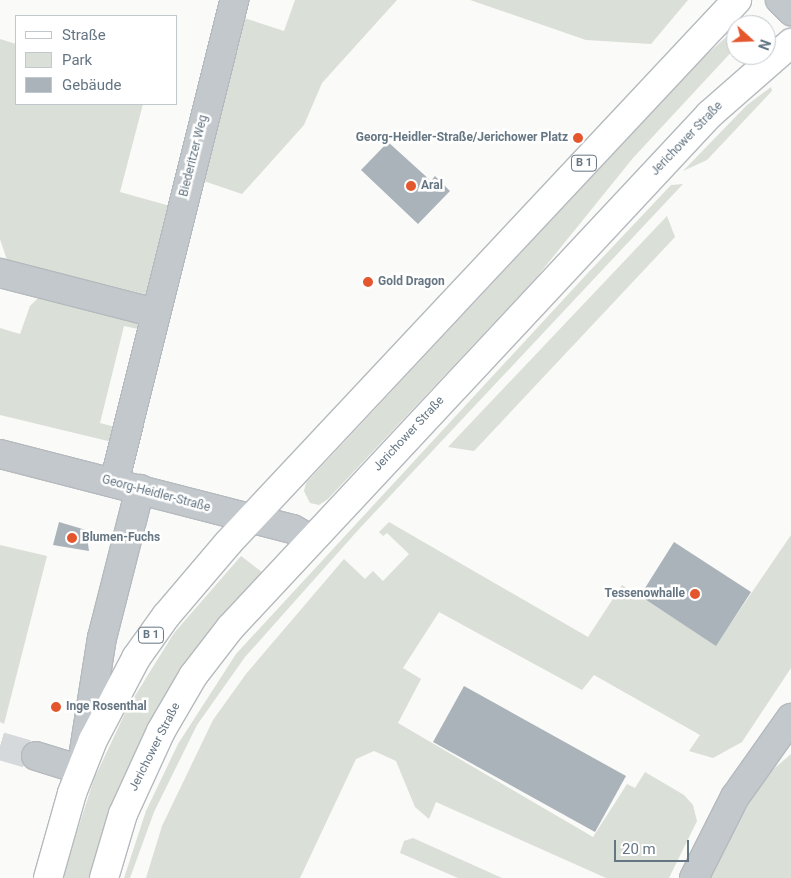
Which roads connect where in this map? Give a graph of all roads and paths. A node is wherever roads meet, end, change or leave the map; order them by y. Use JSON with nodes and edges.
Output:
{"nodes":[{"id":1,"x":234,"y":0,"type":"edge"},
{"id":2,"x":737,"y":0,"type":"edge"},
{"id":3,"x":780,"y":0,"type":"edge"},
{"id":4,"x":791,"y":11,"type":"edge"},
{"id":5,"x":791,"y":43,"type":"edge"},
{"id":6,"x":0,"y":273,"type":"edge"},
{"id":7,"x":156,"y":313,"type":"junction"},
{"id":8,"x":0,"y":454,"type":"edge"},
{"id":9,"x":127,"y":486,"type":"junction"},
{"id":10,"x":250,"y":520,"type":"junction"},
{"id":11,"x":310,"y":539,"type":"junction"},
{"id":12,"x":791,"y":718,"type":"edge"},
{"id":13,"x":36,"y":756,"type":"tunnel mouth"},
{"id":14,"x":81,"y":770,"type":"junction"},
{"id":15,"x":48,"y":878,"type":"edge"},
{"id":16,"x":104,"y":878,"type":"edge"},
{"id":17,"x":694,"y":878,"type":"edge"}],
"edges":[{"from":1,"to":7,"type":"street","name":"Biederitzer Weg"},
{"from":2,"to":10,"type":"main road","number":"B 1"},
{"from":3,"to":4,"type":"street"},
{"from":5,"to":11,"type":"main road","name":"Jerichower Straße"},
{"from":6,"to":7,"type":"street"},
{"from":7,"to":9,"type":"street","name":"Biederitzer Weg"},
{"from":8,"to":9,"type":"street","name":"Georg-Heidler-Straße"},
{"from":9,"to":10,"type":"street","name":"Georg-Heidler-Straße"},
{"from":9,"to":14,"type":"street"},
{"from":10,"to":11,"type":"street","name":"Georg-Heidler-Straße"},
{"from":10,"to":14,"type":"main road","number":"B 1"},
{"from":11,"to":16,"type":"main road","name":"Jerichower Straße"},
{"from":12,"to":17,"type":"street"},
{"from":13,"to":14,"type":"street"},
{"from":14,"to":15,"type":"main road","number":"B 1"}]}
